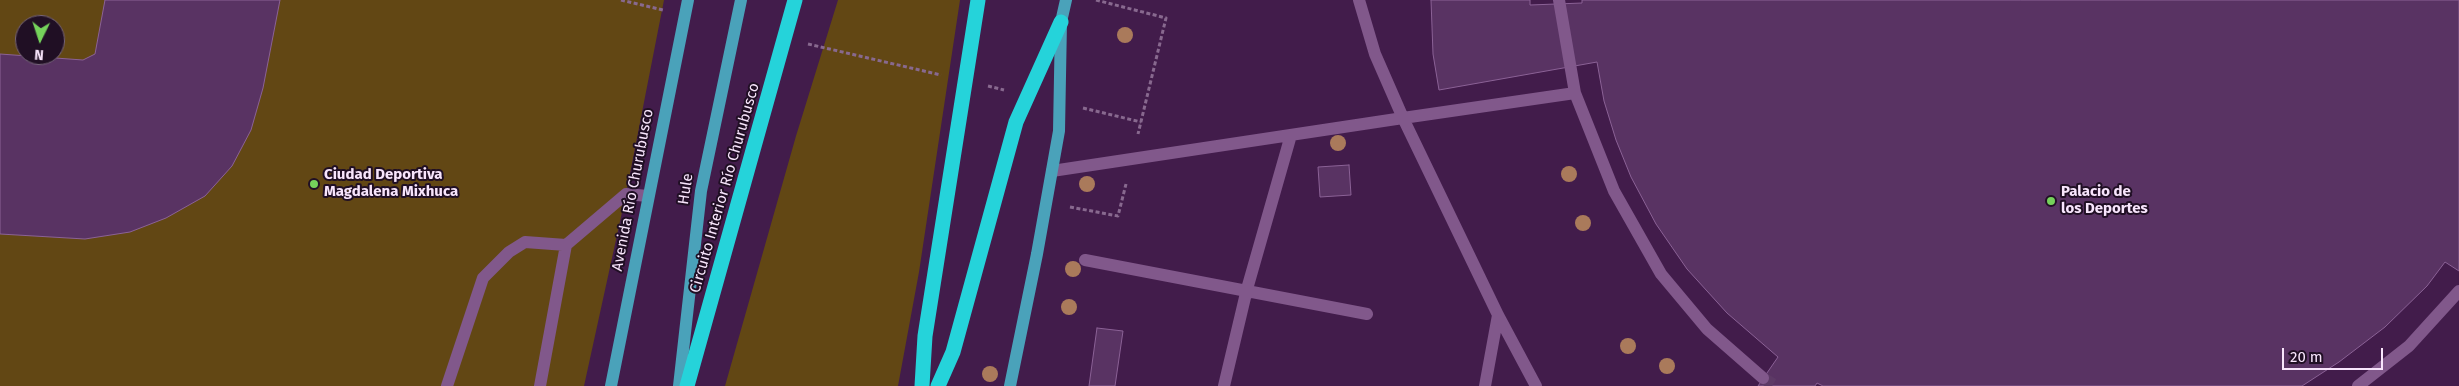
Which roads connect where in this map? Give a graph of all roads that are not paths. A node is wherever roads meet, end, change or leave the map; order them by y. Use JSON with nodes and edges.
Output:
{"nodes":[{"id":1,"x":688,"y":0,"type":"edge"},
{"id":2,"x":741,"y":0,"type":"edge"},
{"id":3,"x":795,"y":0,"type":"edge"},
{"id":4,"x":978,"y":0,"type":"edge"},
{"id":5,"x":1066,"y":0,"type":"edge"},
{"id":6,"x":1359,"y":0,"type":"edge"},
{"id":7,"x":1559,"y":0,"type":"edge"},
{"id":8,"x":1061,"y":22,"type":"junction"},
{"id":9,"x":1575,"y":92,"type":"junction"},
{"id":10,"x":1403,"y":118,"type":"junction"},
{"id":11,"x":1291,"y":135,"type":"junction"},
{"id":12,"x":1052,"y":172,"type":"junction"},
{"id":13,"x":648,"y":196,"type":"junction"},
{"id":14,"x":566,"y":245,"type":"junction"},
{"id":15,"x":1085,"y":260,"type":"dead end"},
{"id":16,"x":1247,"y":289,"type":"junction"},
{"id":17,"x":2459,"y":292,"type":"edge"},
{"id":18,"x":1367,"y":314,"type":"dead end"},
{"id":19,"x":1498,"y":315,"type":"junction"},
{"id":20,"x":1763,"y":378,"type":"tunnel mouth"},
{"id":21,"x":447,"y":386,"type":"edge"},
{"id":22,"x":540,"y":386,"type":"edge"},
{"id":23,"x":610,"y":386,"type":"edge"},
{"id":24,"x":679,"y":386,"type":"edge"},
{"id":25,"x":687,"y":386,"type":"edge"},
{"id":26,"x":922,"y":386,"type":"edge"},
{"id":27,"x":938,"y":386,"type":"edge"},
{"id":28,"x":1010,"y":386,"type":"edge"},
{"id":29,"x":1224,"y":386,"type":"edge"},
{"id":30,"x":1486,"y":386,"type":"edge"},
{"id":31,"x":1536,"y":386,"type":"edge"},
{"id":32,"x":2358,"y":386,"type":"edge"}],
"edges":[{"from":1,"to":13,"type":"main road","name":"Avenida Río Churubusco"},
{"from":2,"to":24,"type":"main road","name":"Hule"},
{"from":3,"to":25,"type":"highway","name":"Circuito Interior Río Churubusco"},
{"from":4,"to":26,"type":"highway"},
{"from":5,"to":8,"type":"main road"},
{"from":6,"to":10,"type":"lane"},
{"from":7,"to":9,"type":"lane"},
{"from":8,"to":12,"type":"main road"},
{"from":8,"to":27,"type":"highway"},
{"from":9,"to":10,"type":"lane"},
{"from":9,"to":20,"type":"lane"},
{"from":10,"to":11,"type":"lane"},
{"from":10,"to":19,"type":"lane"},
{"from":11,"to":12,"type":"lane"},
{"from":11,"to":16,"type":"lane"},
{"from":12,"to":28,"type":"main road"},
{"from":13,"to":14,"type":"lane"},
{"from":13,"to":23,"type":"main road","name":"Avenida Río Churubusco"},
{"from":14,"to":21,"type":"lane"},
{"from":14,"to":22,"type":"lane"},
{"from":15,"to":16,"type":"lane"},
{"from":16,"to":18,"type":"lane"},
{"from":16,"to":29,"type":"lane"},
{"from":17,"to":32,"type":"lane"},
{"from":19,"to":30,"type":"lane"},
{"from":19,"to":31,"type":"lane"}]}
